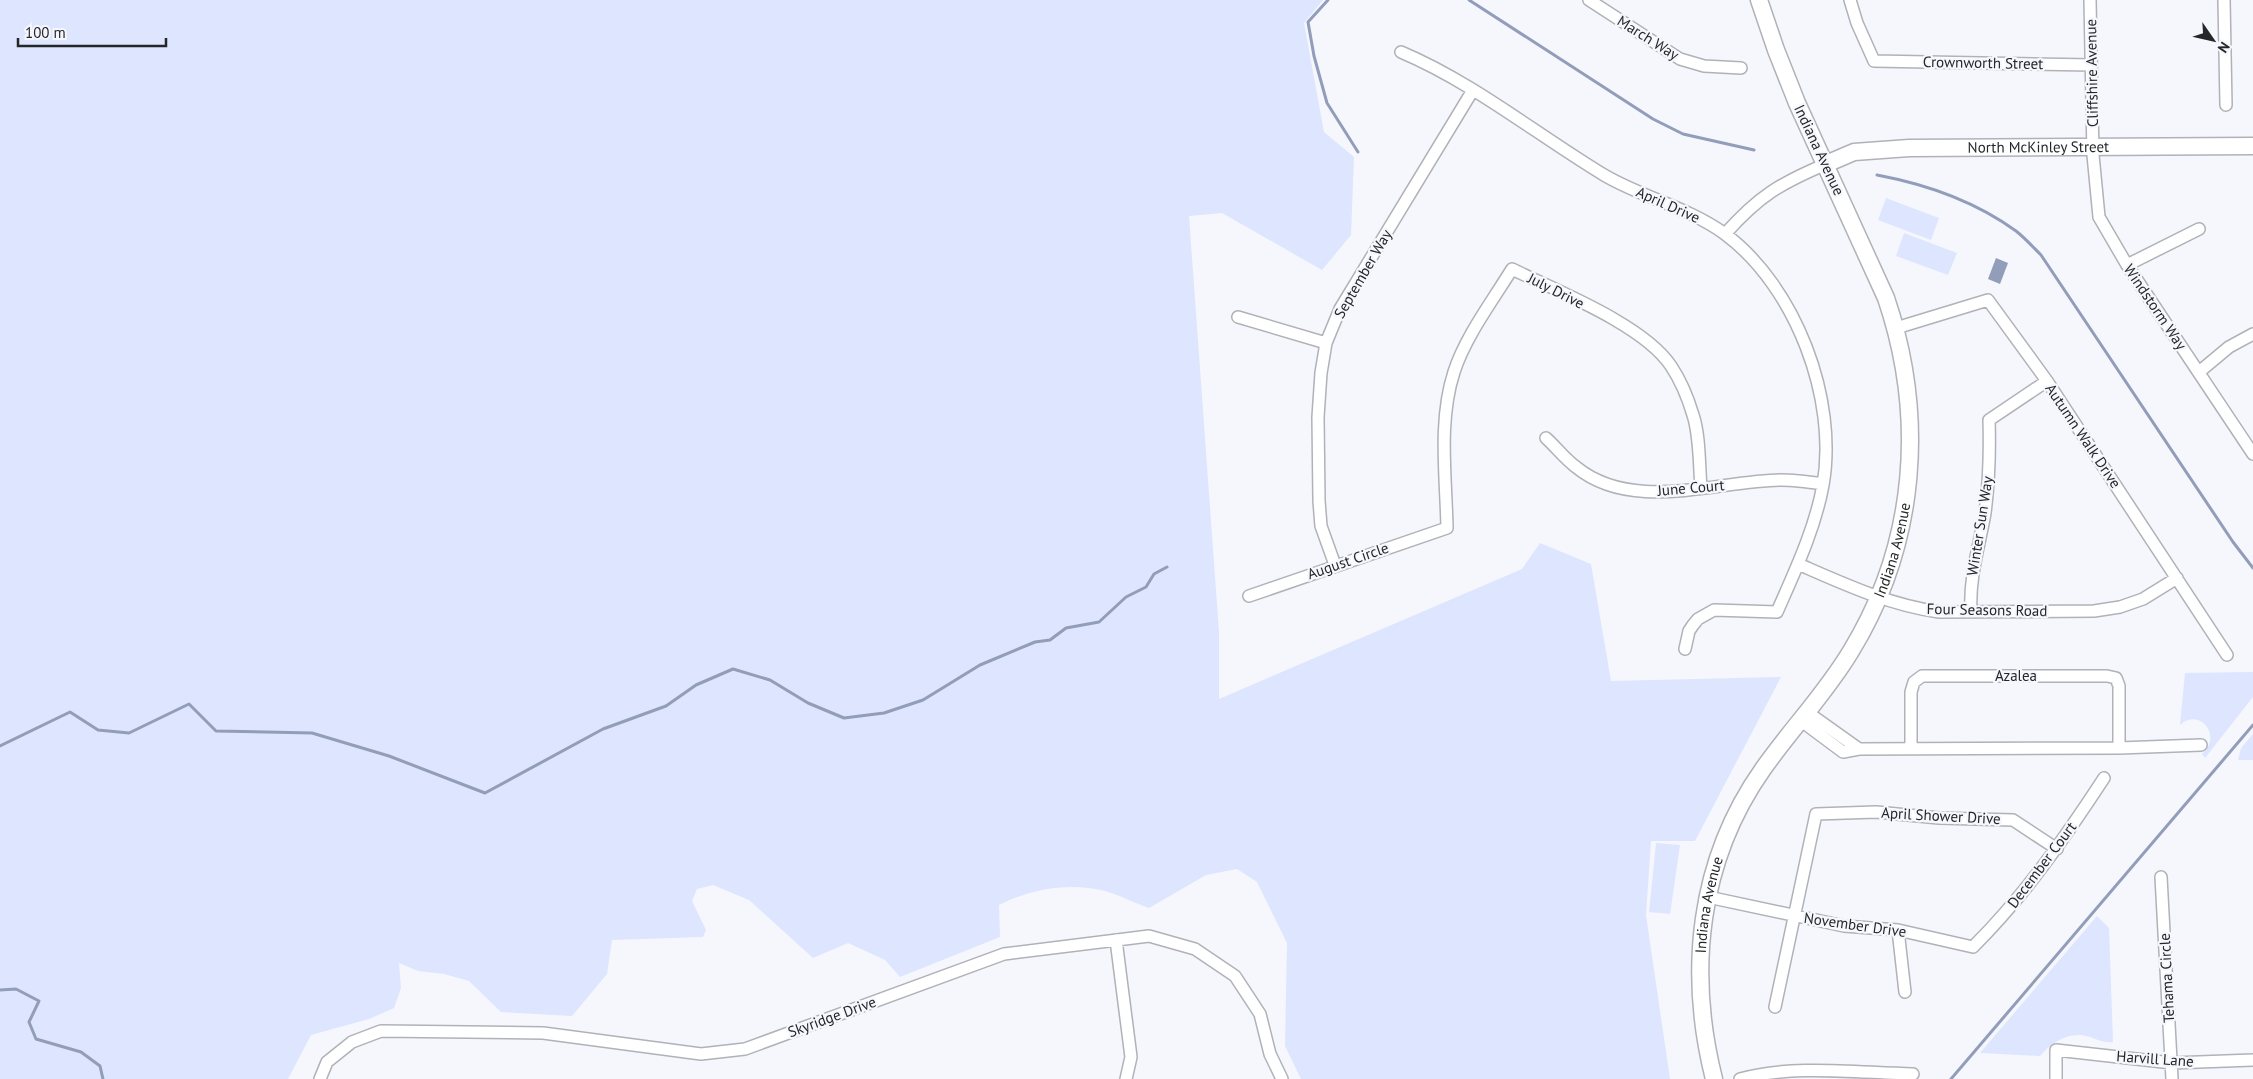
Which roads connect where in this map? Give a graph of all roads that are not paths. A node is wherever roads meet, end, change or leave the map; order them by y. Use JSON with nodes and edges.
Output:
{"nodes":[{"id":1,"x":1589,"y":0,"type":"edge"},
{"id":2,"x":1759,"y":0,"type":"edge"},
{"id":3,"x":1850,"y":0,"type":"edge"},
{"id":4,"x":2090,"y":0,"type":"edge"},
{"id":5,"x":2224,"y":0,"type":"edge"},
{"id":6,"x":1401,"y":52,"type":"dead end"},
{"id":7,"x":2092,"y":65,"type":"junction"},
{"id":8,"x":1741,"y":68,"type":"dead end"},
{"id":9,"x":1473,"y":90,"type":"junction"},
{"id":10,"x":2226,"y":106,"type":"dead end"},
{"id":11,"x":2093,"y":146,"type":"junction"},
{"id":12,"x":2253,"y":146,"type":"edge"},
{"id":13,"x":1826,"y":164,"type":"junction"},
{"id":14,"x":2199,"y":229,"type":"dead end"},
{"id":15,"x":1725,"y":234,"type":"junction"},
{"id":16,"x":2127,"y":265,"type":"junction"},
{"id":17,"x":1238,"y":317,"type":"dead end"},
{"id":18,"x":1896,"y":328,"type":"junction"},
{"id":19,"x":2253,"y":334,"type":"edge"},
{"id":20,"x":1326,"y":343,"type":"junction"},
{"id":21,"x":2199,"y":372,"type":"junction"},
{"id":22,"x":2047,"y":381,"type":"junction"},
{"id":23,"x":1546,"y":438,"type":"dead end"},
{"id":24,"x":2253,"y":454,"type":"edge"},
{"id":25,"x":1823,"y":484,"type":"junction"},
{"id":26,"x":1702,"y":487,"type":"junction"},
{"id":27,"x":1447,"y":528,"type":"joint"},
{"id":28,"x":1798,"y":564,"type":"junction"},
{"id":29,"x":1335,"y":565,"type":"junction"},
{"id":30,"x":2177,"y":578,"type":"junction"},
{"id":31,"x":1249,"y":596,"type":"dead end"},
{"id":32,"x":1878,"y":598,"type":"junction"},
{"id":33,"x":1971,"y":612,"type":"junction"},
{"id":34,"x":1685,"y":649,"type":"dead end"},
{"id":35,"x":2227,"y":655,"type":"dead end"},
{"id":36,"x":1803,"y":716,"type":"junction"},
{"id":37,"x":2202,"y":745,"type":"dead end"},
{"id":38,"x":1911,"y":748,"type":"junction"},
{"id":39,"x":2119,"y":748,"type":"junction"},
{"id":40,"x":2104,"y":778,"type":"dead end"},
{"id":41,"x":2058,"y":849,"type":"junction"},
{"id":42,"x":2161,"y":877,"type":"dead end"},
{"id":43,"x":1708,"y":896,"type":"junction"},
{"id":44,"x":1794,"y":916,"type":"junction"},
{"id":45,"x":1898,"y":930,"type":"junction"},
{"id":46,"x":1116,"y":940,"type":"junction"},
{"id":47,"x":1973,"y":947,"type":"joint"},
{"id":48,"x":1905,"y":992,"type":"dead end"},
{"id":49,"x":1775,"y":1007,"type":"dead end"},
{"id":50,"x":2253,"y":1060,"type":"edge"},
{"id":51,"x":2172,"y":1063,"type":"junction"},
{"id":52,"x":1913,"y":1074,"type":"dead end"},
{"id":53,"x":1809,"y":1075,"type":"edge"},
{"id":54,"x":320,"y":1079,"type":"edge"},
{"id":55,"x":1126,"y":1079,"type":"edge"},
{"id":56,"x":1282,"y":1079,"type":"edge"},
{"id":57,"x":1714,"y":1079,"type":"edge"},
{"id":58,"x":1740,"y":1079,"type":"edge"},
{"id":59,"x":2056,"y":1079,"type":"edge"},
{"id":60,"x":2172,"y":1079,"type":"edge"}],
"edges":[{"from":1,"to":8,"type":"street","name":"March Way"},
{"from":2,"to":13,"type":"street","name":"Indiana Avenue"},
{"from":3,"to":7,"type":"street","name":"Crownworth Street"},
{"from":4,"to":7,"type":"street","name":"Cliffshire Avenue"},
{"from":5,"to":10,"type":"street"},
{"from":6,"to":9,"type":"street","name":"April Drive"},
{"from":7,"to":11,"type":"street","name":"Cliffshire Avenue"},
{"from":9,"to":15,"type":"street","name":"April Drive"},
{"from":9,"to":20,"type":"street","name":"September Way"},
{"from":11,"to":12,"type":"street","name":"North McKinley Street"},
{"from":11,"to":13,"type":"street","name":"North McKinley Street"},
{"from":11,"to":16,"type":"street","name":"Windstorm Way"},
{"from":13,"to":15,"type":"street"},
{"from":13,"to":18,"type":"street","name":"Indiana Avenue"},
{"from":14,"to":16,"type":"street"},
{"from":15,"to":25,"type":"street","name":"April Drive"},
{"from":16,"to":21,"type":"street","name":"Windstorm Way"},
{"from":17,"to":20,"type":"street"},
{"from":18,"to":22,"type":"street","name":"Autumn Walk Drive"},
{"from":18,"to":32,"type":"street","name":"Indiana Avenue"},
{"from":19,"to":21,"type":"street"},
{"from":20,"to":29,"type":"street","name":"September Way"},
{"from":21,"to":24,"type":"street","name":"Windstorm Way"},
{"from":22,"to":30,"type":"street","name":"Autumn Walk Drive"},
{"from":22,"to":33,"type":"street","name":"Winter Sun Way"},
{"from":23,"to":26,"type":"street","name":"June Court"},
{"from":25,"to":26,"type":"street","name":"June Court"},
{"from":25,"to":28,"type":"street","name":"April Drive"},
{"from":26,"to":27,"type":"street","name":"July Drive"},
{"from":27,"to":29,"type":"street","name":"August Circle"},
{"from":28,"to":32,"type":"street","name":"Four Seasons Road"},
{"from":28,"to":34,"type":"street","name":"April Drive"},
{"from":29,"to":31,"type":"street","name":"August Circle"},
{"from":30,"to":33,"type":"street","name":"Four Seasons Road"},
{"from":30,"to":35,"type":"street","name":"Autumn Walk Drive"},
{"from":32,"to":33,"type":"street","name":"Four Seasons Road"},
{"from":32,"to":36,"type":"street","name":"Indiana Avenue"},
{"from":36,"to":38,"type":"street"},
{"from":36,"to":43,"type":"street","name":"Indiana Avenue"},
{"from":37,"to":39,"type":"street"},
{"from":38,"to":39,"type":"street"},
{"from":38,"to":39,"type":"street","name":"Azalea"},
{"from":40,"to":41,"type":"street","name":"December Court"},
{"from":41,"to":44,"type":"street","name":"April Shower Drive"},
{"from":41,"to":47,"type":"street","name":"December Court"},
{"from":42,"to":51,"type":"street","name":"Tehama Circle"},
{"from":43,"to":44,"type":"street","name":"November Drive"},
{"from":43,"to":57,"type":"street","name":"Indiana Avenue"},
{"from":44,"to":45,"type":"street","name":"November Drive"},
{"from":44,"to":49,"type":"street"},
{"from":45,"to":47,"type":"street","name":"November Drive"},
{"from":45,"to":48,"type":"street"},
{"from":46,"to":54,"type":"street","name":"Skyridge Drive"},
{"from":46,"to":55,"type":"street"},
{"from":46,"to":56,"type":"street","name":"Skyridge Drive"},
{"from":50,"to":51,"type":"street","name":"Harvill Lane"},
{"from":51,"to":59,"type":"street","name":"Harvill Lane"},
{"from":51,"to":60,"type":"street","name":"Tehama Circle"},
{"from":52,"to":53,"type":"street"},
{"from":53,"to":58,"type":"street"}]}
